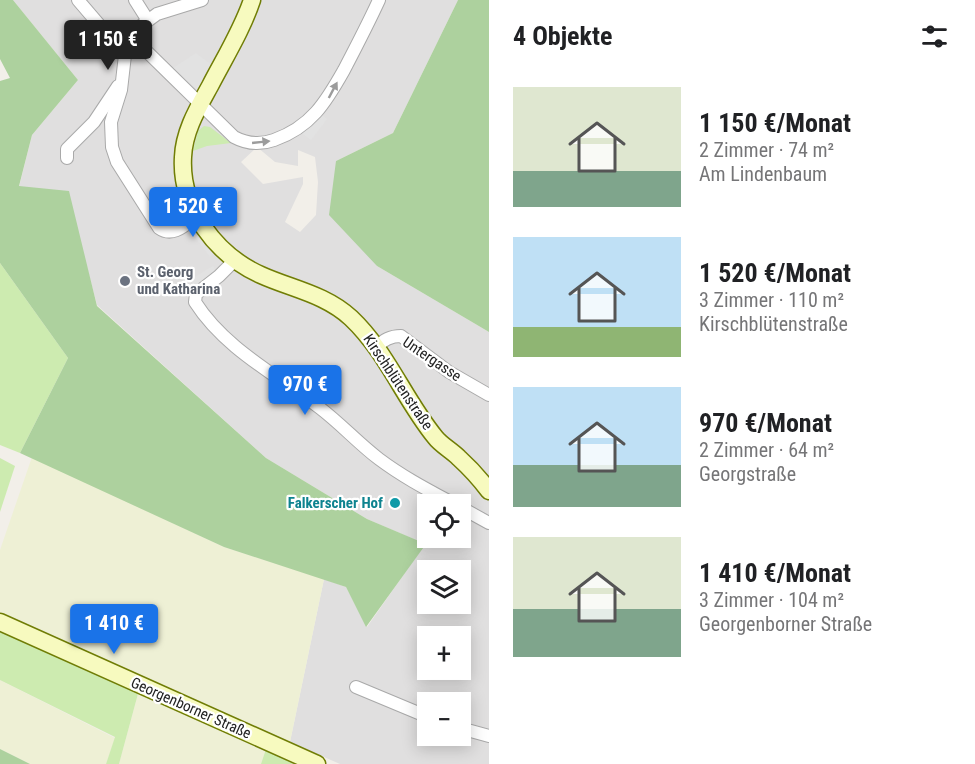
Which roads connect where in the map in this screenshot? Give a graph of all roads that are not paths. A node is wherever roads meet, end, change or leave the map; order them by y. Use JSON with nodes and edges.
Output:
{"nodes":[{"id":1,"x":78,"y":0,"type":"edge"},
{"id":2,"x":135,"y":0,"type":"edge"},
{"id":3,"x":202,"y":0,"type":"edge"},
{"id":4,"x":252,"y":0,"type":"edge"},
{"id":5,"x":379,"y":0,"type":"edge"},
{"id":6,"x":147,"y":19,"type":"junction"},
{"id":7,"x":134,"y":39,"type":"junction"},
{"id":8,"x":125,"y":55,"type":"junction"},
{"id":9,"x":122,"y":80,"type":"junction"},
{"id":10,"x":200,"y":105,"type":"junction"},
{"id":11,"x":67,"y":158,"type":"dead end"},
{"id":12,"x":196,"y":216,"type":"junction"},
{"id":13,"x":235,"y":260,"type":"junction"},
{"id":14,"x":376,"y":347,"type":"junction"},
{"id":15,"x":489,"y":395,"type":"edge"},
{"id":16,"x":489,"y":491,"type":"edge"},
{"id":17,"x":434,"y":494,"type":"edge"},
{"id":18,"x":471,"y":513,"type":"edge"},
{"id":19,"x":489,"y":523,"type":"edge"},
{"id":20,"x":0,"y":622,"type":"edge"},
{"id":21,"x":356,"y":687,"type":"dead end"},
{"id":22,"x":417,"y":712,"type":"edge"},
{"id":23,"x":471,"y":731,"type":"edge"},
{"id":24,"x":489,"y":736,"type":"edge"},
{"id":25,"x":317,"y":764,"type":"edge"}],
"edges":[{"from":1,"to":8,"type":"street"},
{"from":2,"to":6,"type":"street"},
{"from":3,"to":6,"type":"street"},
{"from":4,"to":10,"type":"main road","name":"Kirschblütenstraße"},
{"from":10,"to":5,"type":"street","one_way":true},
{"from":6,"to":7,"type":"street"},
{"from":7,"to":8,"type":"street"},
{"from":7,"to":10,"type":"street"},
{"from":8,"to":9,"type":"street"},
{"from":9,"to":11,"type":"street"},
{"from":9,"to":12,"type":"street"},
{"from":10,"to":12,"type":"main road","name":"Kirschblütenstraße"},
{"from":12,"to":13,"type":"main road","name":"Kirschblütenstraße"},
{"from":13,"to":14,"type":"main road","name":"Kirschblütenstraße"},
{"from":13,"to":17,"type":"street"},
{"from":14,"to":15,"type":"street","name":"Untergasse"},
{"from":14,"to":16,"type":"main road","name":"Kirschblütenstraße"},
{"from":18,"to":19,"type":"street"},
{"from":20,"to":25,"type":"main road","name":"Georgenborner Straße"},
{"from":21,"to":22,"type":"street"},
{"from":23,"to":24,"type":"street"}]}
